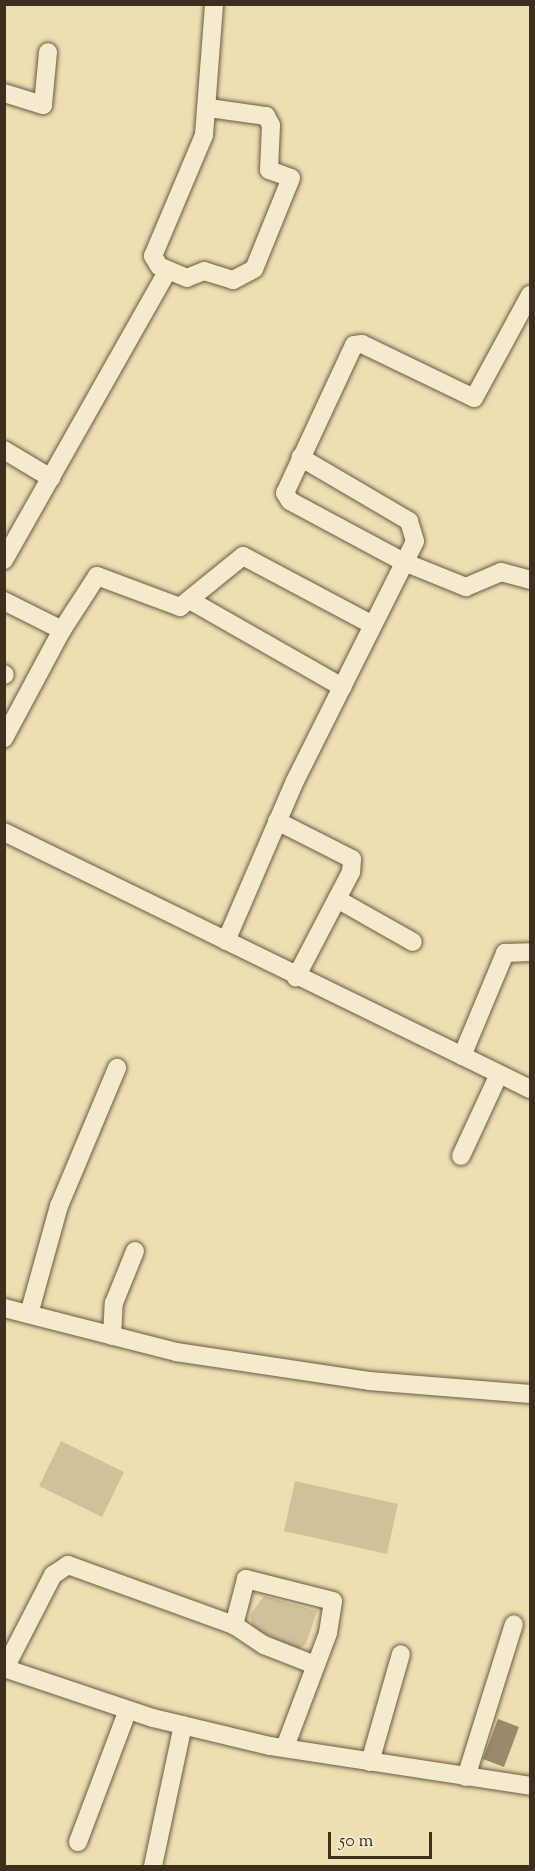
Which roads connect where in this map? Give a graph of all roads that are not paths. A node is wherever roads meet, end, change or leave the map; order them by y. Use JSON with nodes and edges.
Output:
{"nodes":[{"id":1,"x":214,"y":4,"type":"edge"},
{"id":2,"x":48,"y":52,"type":"dead end"},
{"id":3,"x":4,"y":93,"type":"edge"},
{"id":4,"x":209,"y":108,"type":"junction"},
{"id":5,"x":168,"y":270,"type":"junction"},
{"id":6,"x":531,"y":295,"type":"edge"},
{"id":7,"x":4,"y":450,"type":"edge"},
{"id":8,"x":300,"y":457,"type":"junction"},
{"id":9,"x":51,"y":478,"type":"junction"},
{"id":10,"x":4,"y":560,"type":"edge"},
{"id":11,"x":404,"y":561,"type":"junction"},
{"id":12,"x":531,"y":580,"type":"edge"},
{"id":13,"x":4,"y":601,"type":"edge"},
{"id":14,"x":193,"y":602,"type":"junction"},
{"id":15,"x":373,"y":625,"type":"junction"},
{"id":16,"x":62,"y":630,"type":"junction"},
{"id":17,"x":342,"y":687,"type":"junction"},
{"id":18,"x":4,"y":738,"type":"edge"},
{"id":19,"x":277,"y":821,"type":"junction"},
{"id":20,"x":4,"y":832,"type":"edge"},
{"id":21,"x":337,"y":899,"type":"junction"},
{"id":22,"x":226,"y":941,"type":"junction"},
{"id":23,"x":413,"y":942,"type":"dead end"},
{"id":24,"x":531,"y":952,"type":"edge"},
{"id":25,"x":296,"y":977,"type":"junction"},
{"id":26,"x":462,"y":1056,"type":"junction"},
{"id":27,"x":117,"y":1068,"type":"dead end"},
{"id":28,"x":499,"y":1074,"type":"junction"},
{"id":29,"x":531,"y":1089,"type":"edge"},
{"id":30,"x":460,"y":1156,"type":"dead end"},
{"id":31,"x":135,"y":1251,"type":"dead end"},
{"id":32,"x":4,"y":1308,"type":"edge"},
{"id":33,"x":29,"y":1314,"type":"junction"},
{"id":34,"x":112,"y":1336,"type":"junction"},
{"id":35,"x":531,"y":1394,"type":"edge"},
{"id":36,"x":514,"y":1624,"type":"dead end"},
{"id":37,"x":234,"y":1625,"type":"junction"},
{"id":38,"x":401,"y":1654,"type":"dead end"},
{"id":39,"x":315,"y":1665,"type":"junction"},
{"id":40,"x":5,"y":1668,"type":"edge"},
{"id":41,"x":128,"y":1710,"type":"junction"},
{"id":42,"x":183,"y":1725,"type":"junction"},
{"id":43,"x":285,"y":1747,"type":"junction"},
{"id":44,"x":369,"y":1762,"type":"junction"},
{"id":45,"x":466,"y":1777,"type":"junction"},
{"id":46,"x":531,"y":1786,"type":"edge"},
{"id":47,"x":78,"y":1842,"type":"dead end"},
{"id":48,"x":153,"y":1866,"type":"edge"}],
"edges":[{"from":1,"to":4,"type":"street"},
{"from":2,"to":3,"type":"street"},
{"from":4,"to":5,"type":"street"},
{"from":4,"to":5,"type":"street"},
{"from":5,"to":9,"type":"street"},
{"from":6,"to":8,"type":"street"},
{"from":7,"to":9,"type":"street"},
{"from":8,"to":11,"type":"street"},
{"from":8,"to":11,"type":"street"},
{"from":9,"to":10,"type":"street"},
{"from":11,"to":12,"type":"street"},
{"from":11,"to":15,"type":"street"},
{"from":13,"to":16,"type":"street"},
{"from":14,"to":15,"type":"street"},
{"from":14,"to":16,"type":"street"},
{"from":14,"to":17,"type":"street"},
{"from":15,"to":17,"type":"street"},
{"from":16,"to":18,"type":"street"},
{"from":17,"to":19,"type":"street"},
{"from":19,"to":21,"type":"street"},
{"from":19,"to":22,"type":"street"},
{"from":20,"to":22,"type":"street"},
{"from":21,"to":23,"type":"street"},
{"from":21,"to":25,"type":"street"},
{"from":22,"to":25,"type":"street"},
{"from":24,"to":26,"type":"street"},
{"from":25,"to":26,"type":"street"},
{"from":26,"to":28,"type":"street"},
{"from":27,"to":33,"type":"street"},
{"from":28,"to":29,"type":"street"},
{"from":28,"to":30,"type":"street"},
{"from":31,"to":34,"type":"street"},
{"from":32,"to":33,"type":"street"},
{"from":33,"to":34,"type":"street"},
{"from":34,"to":35,"type":"street"},
{"from":36,"to":45,"type":"street"},
{"from":37,"to":39,"type":"street"},
{"from":37,"to":39,"type":"street"},
{"from":37,"to":40,"type":"street"},
{"from":38,"to":44,"type":"street"},
{"from":39,"to":43,"type":"street"},
{"from":40,"to":41,"type":"street"},
{"from":41,"to":42,"type":"street"},
{"from":41,"to":47,"type":"street"},
{"from":42,"to":43,"type":"street"},
{"from":42,"to":48,"type":"street"},
{"from":43,"to":44,"type":"street"},
{"from":44,"to":45,"type":"street"},
{"from":45,"to":46,"type":"street"}]}
